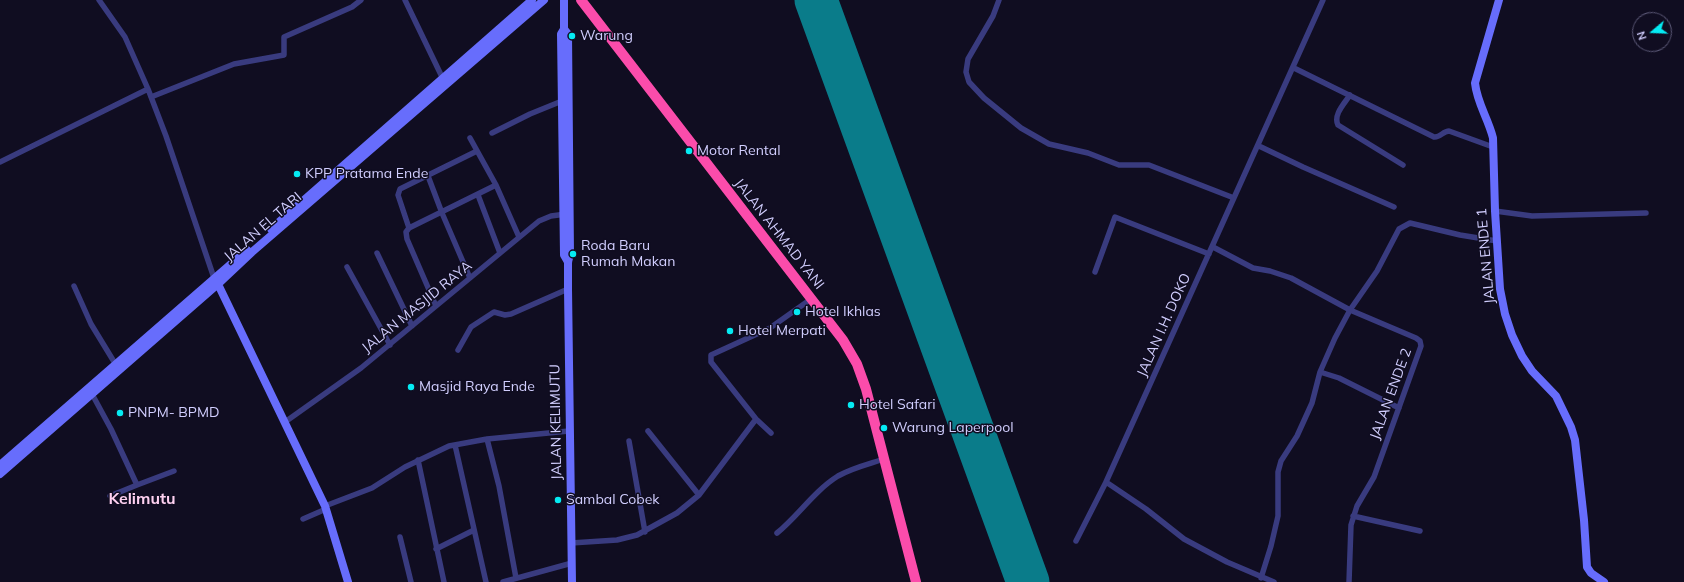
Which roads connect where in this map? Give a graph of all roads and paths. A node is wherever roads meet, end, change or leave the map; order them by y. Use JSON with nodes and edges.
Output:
{"nodes":[{"id":1,"x":99,"y":0,"type":"edge"},
{"id":2,"x":361,"y":0,"type":"edge"},
{"id":3,"x":405,"y":0,"type":"edge"},
{"id":4,"x":532,"y":0,"type":"edge"},
{"id":5,"x":544,"y":0,"type":"edge"},
{"id":6,"x":564,"y":0,"type":"edge"},
{"id":7,"x":581,"y":0,"type":"edge"},
{"id":8,"x":999,"y":0,"type":"edge"},
{"id":9,"x":1324,"y":0,"type":"edge"},
{"id":10,"x":1498,"y":0,"type":"edge"},
{"id":11,"x":564,"y":29,"type":"junction"},
{"id":12,"x":1294,"y":68,"type":"junction"},
{"id":13,"x":443,"y":79,"type":"junction"},
{"id":14,"x":148,"y":89,"type":"junction"},
{"id":15,"x":1350,"y":95,"type":"junction"},
{"id":16,"x":151,"y":97,"type":"junction"},
{"id":17,"x":562,"y":101,"type":"junction"},
{"id":18,"x":492,"y":134,"type":"dead end"},
{"id":19,"x":384,"y":135,"type":"junction"},
{"id":20,"x":470,"y":138,"type":"dead end"},
{"id":21,"x":1259,"y":146,"type":"junction"},
{"id":22,"x":1493,"y":147,"type":"junction"},
{"id":23,"x":477,"y":151,"type":"junction"},
{"id":24,"x":0,"y":162,"type":"edge"},
{"id":25,"x":1403,"y":165,"type":"dead end"},
{"id":26,"x":428,"y":176,"type":"junction"},
{"id":27,"x":496,"y":185,"type":"junction"},
{"id":28,"x":478,"y":195,"type":"junction"},
{"id":29,"x":1234,"y":198,"type":"junction"},
{"id":30,"x":1394,"y":207,"type":"dead end"},
{"id":31,"x":1495,"y":211,"type":"junction"},
{"id":32,"x":442,"y":213,"type":"junction"},
{"id":33,"x":1646,"y":213,"type":"dead end"},
{"id":34,"x":567,"y":214,"type":"junction"},
{"id":35,"x":408,"y":228,"type":"junction"},
{"id":36,"x":520,"y":237,"type":"junction"},
{"id":37,"x":1497,"y":241,"type":"junction"},
{"id":38,"x":1213,"y":247,"type":"junction"},
{"id":39,"x":377,"y":252,"type":"dead end"},
{"id":40,"x":500,"y":253,"type":"junction"},
{"id":41,"x":1209,"y":254,"type":"junction"},
{"id":42,"x":347,"y":267,"type":"dead end"},
{"id":43,"x":1094,"y":272,"type":"dead end"},
{"id":44,"x":470,"y":278,"type":"junction"},
{"id":45,"x":216,"y":281,"type":"junction"},
{"id":46,"x":74,"y":286,"type":"dead end"},
{"id":47,"x":568,"y":289,"type":"junction"},
{"id":48,"x":811,"y":298,"type":"junction"},
{"id":49,"x":436,"y":306,"type":"junction"},
{"id":50,"x":1350,"y":310,"type":"junction"},
{"id":51,"x":412,"y":326,"type":"junction"},
{"id":52,"x":390,"y":345,"type":"junction"},
{"id":53,"x":458,"y":350,"type":"dead end"},
{"id":54,"x":116,"y":365,"type":"junction"},
{"id":55,"x":1320,"y":372,"type":"junction"},
{"id":56,"x":92,"y":394,"type":"junction"},
{"id":57,"x":1400,"y":408,"type":"junction"},
{"id":58,"x":756,"y":419,"type":"junction"},
{"id":59,"x":285,"y":422,"type":"junction"},
{"id":60,"x":569,"y":431,"type":"junction"},
{"id":61,"x":648,"y":431,"type":"dead end"},
{"id":62,"x":771,"y":433,"type":"dead end"},
{"id":63,"x":487,"y":439,"type":"junction"},
{"id":64,"x":629,"y":441,"type":"dead end"},
{"id":65,"x":455,"y":445,"type":"junction"},
{"id":66,"x":884,"y":459,"type":"junction"},
{"id":67,"x":418,"y":460,"type":"junction"},
{"id":68,"x":0,"y":465,"type":"edge"},
{"id":69,"x":174,"y":471,"type":"dead end"},
{"id":70,"x":0,"y":474,"type":"edge"},
{"id":71,"x":1106,"y":482,"type":"junction"},
{"id":72,"x":137,"y":485,"type":"junction"},
{"id":73,"x":699,"y":495,"type":"junction"},
{"id":74,"x":110,"y":496,"type":"dead end"},
{"id":75,"x":326,"y":508,"type":"junction"},
{"id":76,"x":1353,"y":516,"type":"junction"},
{"id":77,"x":303,"y":519,"type":"dead end"},
{"id":78,"x":474,"y":530,"type":"junction"},
{"id":79,"x":1420,"y":531,"type":"dead end"},
{"id":80,"x":644,"y":532,"type":"junction"},
{"id":81,"x":777,"y":533,"type":"dead end"},
{"id":82,"x":400,"y":537,"type":"dead end"},
{"id":83,"x":1076,"y":541,"type":"dead end"},
{"id":84,"x":571,"y":543,"type":"junction"},
{"id":85,"x":436,"y":549,"type":"junction"},
{"id":86,"x":572,"y":563,"type":"junction"},
{"id":87,"x":516,"y":578,"type":"junction"},
{"id":88,"x":1261,"y":578,"type":"junction"},
{"id":89,"x":348,"y":582,"type":"edge"},
{"id":90,"x":411,"y":582,"type":"edge"},
{"id":91,"x":444,"y":582,"type":"edge"},
{"id":92,"x":486,"y":582,"type":"edge"},
{"id":93,"x":503,"y":582,"type":"edge"},
{"id":94,"x":572,"y":582,"type":"edge"},
{"id":95,"x":916,"y":582,"type":"edge"},
{"id":96,"x":1274,"y":582,"type":"edge"},
{"id":97,"x":1349,"y":582,"type":"edge"},
{"id":98,"x":1604,"y":582,"type":"edge"}],
"edges":[{"from":1,"to":14,"type":"street"},
{"from":2,"to":16,"type":"street"},
{"from":3,"to":13,"type":"street"},
{"from":4,"to":13,"type":"street","name":"JALAN EL TARI"},
{"from":5,"to":19,"type":"street","name":"JALAN EL TARI"},
{"from":6,"to":11,"type":"street"},
{"from":7,"to":48,"type":"highway","name":"JALAN AHMAD YANI"},
{"from":8,"to":29,"type":"street"},
{"from":9,"to":12,"type":"street","name":"JALAN I.H. DOKO"},
{"from":10,"to":22,"type":"street","name":"JALAN ENDE 1"},
{"from":11,"to":17,"type":"street"},
{"from":11,"to":34,"type":"street"},
{"from":12,"to":15,"type":"street"},
{"from":12,"to":21,"type":"street","name":"JALAN I.H. DOKO"},
{"from":13,"to":19,"type":"street","name":"JALAN EL TARI"},
{"from":14,"to":16,"type":"street"},
{"from":14,"to":24,"type":"street"},
{"from":15,"to":22,"type":"street"},
{"from":15,"to":25,"type":"street"},
{"from":16,"to":45,"type":"street"},
{"from":17,"to":18,"type":"street"},
{"from":17,"to":34,"type":"street"},
{"from":19,"to":45,"type":"street","name":"JALAN EL TARI"},
{"from":20,"to":23,"type":"street"},
{"from":21,"to":29,"type":"street","name":"JALAN I.H. DOKO"},
{"from":21,"to":30,"type":"street"},
{"from":22,"to":31,"type":"street","name":"JALAN ENDE 1"},
{"from":23,"to":26,"type":"street"},
{"from":23,"to":27,"type":"street"},
{"from":26,"to":32,"type":"street"},
{"from":26,"to":35,"type":"street"},
{"from":27,"to":28,"type":"street"},
{"from":27,"to":36,"type":"street"},
{"from":28,"to":32,"type":"street"},
{"from":28,"to":40,"type":"street"},
{"from":29,"to":38,"type":"street","name":"JALAN I.H. DOKO"},
{"from":31,"to":33,"type":"street"},
{"from":31,"to":37,"type":"street","name":"JALAN ENDE 1"},
{"from":32,"to":35,"type":"street"},
{"from":32,"to":44,"type":"street"},
{"from":34,"to":36,"type":"street","name":"JALAN MASJID RAYA"},
{"from":34,"to":47,"type":"street","name":"JALAN KELIMUTU"},
{"from":35,"to":49,"type":"street"},
{"from":36,"to":40,"type":"street","name":"JALAN MASJID RAYA"},
{"from":37,"to":50,"type":"street"},
{"from":37,"to":98,"type":"street","name":"JALAN ENDE 1"},
{"from":38,"to":41,"type":"street","name":"JALAN I.H. DOKO"},
{"from":38,"to":50,"type":"street","name":"JALAN ENDE 2"},
{"from":39,"to":51,"type":"street"},
{"from":40,"to":44,"type":"street","name":"JALAN MASJID RAYA"},
{"from":41,"to":43,"type":"street"},
{"from":41,"to":71,"type":"street","name":"JALAN I.H. DOKO"},
{"from":42,"to":52,"type":"street"},
{"from":44,"to":49,"type":"street","name":"JALAN MASJID RAYA"},
{"from":45,"to":54,"type":"street","name":"JALAN EL TARI"},
{"from":45,"to":56,"type":"street","name":"JALAN EL TARI"},
{"from":45,"to":59,"type":"street"},
{"from":46,"to":54,"type":"street"},
{"from":47,"to":53,"type":"street"},
{"from":47,"to":60,"type":"street","name":"JALAN KELIMUTU"},
{"from":48,"to":58,"type":"street"},
{"from":48,"to":66,"type":"highway","name":"JALAN AHMAD YANI"},
{"from":49,"to":51,"type":"street","name":"JALAN MASJID RAYA"},
{"from":50,"to":55,"type":"street"},
{"from":50,"to":57,"type":"street","name":"JALAN ENDE 2"},
{"from":51,"to":52,"type":"street","name":"JALAN MASJID RAYA"},
{"from":52,"to":59,"type":"street","name":"JALAN MASJID RAYA"},
{"from":54,"to":68,"type":"street","name":"JALAN EL TARI"},
{"from":55,"to":57,"type":"street"},
{"from":55,"to":88,"type":"street"},
{"from":56,"to":70,"type":"street","name":"JALAN EL TARI"},
{"from":56,"to":72,"type":"street"},
{"from":57,"to":76,"type":"street","name":"JALAN ENDE 2"},
{"from":58,"to":62,"type":"street"},
{"from":58,"to":73,"type":"street"},
{"from":59,"to":75,"type":"street"},
{"from":60,"to":63,"type":"street"},
{"from":60,"to":84,"type":"street","name":"JALAN KELIMUTU"},
{"from":61,"to":73,"type":"street"},
{"from":63,"to":65,"type":"street"},
{"from":63,"to":87,"type":"street"},
{"from":64,"to":80,"type":"street"},
{"from":65,"to":67,"type":"street"},
{"from":65,"to":78,"type":"street"},
{"from":66,"to":81,"type":"street"},
{"from":66,"to":95,"type":"highway","name":"JALAN AHMAD YANI"},
{"from":67,"to":75,"type":"street"},
{"from":67,"to":85,"type":"street"},
{"from":69,"to":72,"type":"street"},
{"from":71,"to":83,"type":"street","name":"JALAN I.H. DOKO"},
{"from":71,"to":88,"type":"street"},
{"from":72,"to":74,"type":"street"},
{"from":73,"to":80,"type":"street"},
{"from":75,"to":77,"type":"street"},
{"from":75,"to":89,"type":"street"},
{"from":76,"to":79,"type":"street"},
{"from":76,"to":97,"type":"street","name":"JALAN ENDE 2"},
{"from":78,"to":85,"type":"street"},
{"from":78,"to":92,"type":"street"},
{"from":80,"to":84,"type":"street"},
{"from":82,"to":90,"type":"street"},
{"from":84,"to":86,"type":"street","name":"JALAN KELIMUTU"},
{"from":85,"to":91,"type":"street"},
{"from":86,"to":87,"type":"street"},
{"from":86,"to":94,"type":"street","name":"JALAN KELIMUTU"},
{"from":87,"to":93,"type":"street"},
{"from":88,"to":96,"type":"street"}]}
